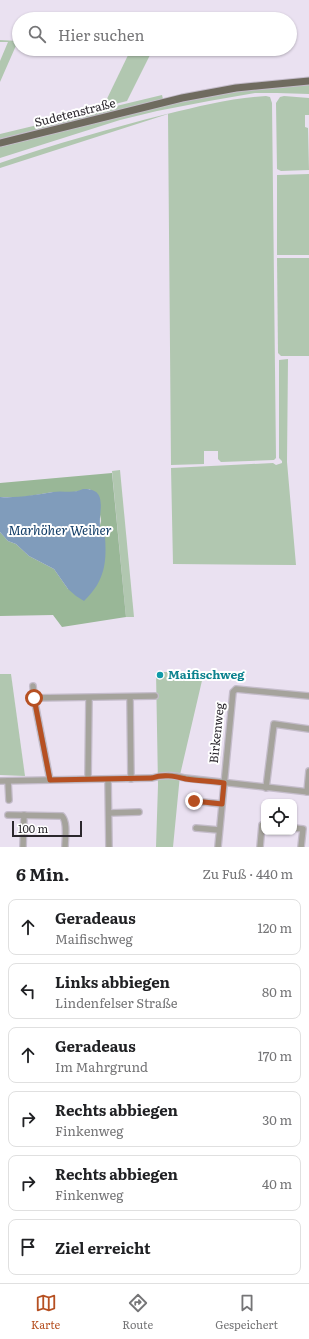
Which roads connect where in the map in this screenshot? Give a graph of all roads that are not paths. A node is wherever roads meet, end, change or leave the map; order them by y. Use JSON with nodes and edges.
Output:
{"nodes":[{"id":1,"x":309,"y":81,"type":"edge"},
{"id":2,"x":0,"y":143,"type":"edge"},
{"id":3,"x":34,"y":686,"type":"dead end"},
{"id":4,"x":155,"y":696,"type":"dead end"},
{"id":5,"x":309,"y":696,"type":"edge"},
{"id":6,"x":130,"y":697,"type":"junction"},
{"id":7,"x":34,"y":698,"type":"junction"},
{"id":8,"x":89,"y":698,"type":"junction"},
{"id":9,"x":309,"y":729,"type":"edge"},
{"id":10,"x":309,"y":772,"type":"edge"},
{"id":11,"x":88,"y":779,"type":"junction"},
{"id":12,"x":108,"y":779,"type":"junction"},
{"id":13,"x":130,"y":779,"type":"junction"},
{"id":14,"x":50,"y":780,"type":"junction"},
{"id":15,"x":0,"y":781,"type":"edge"},
{"id":16,"x":8,"y":781,"type":"junction"},
{"id":17,"x":224,"y":783,"type":"junction"},
{"id":18,"x":266,"y":788,"type":"junction"},
{"id":19,"x":308,"y":792,"type":"edge"},
{"id":20,"x":9,"y":800,"type":"dead end"},
{"id":21,"x":194,"y":801,"type":"dead end"},
{"id":22,"x":222,"y":804,"type":"junction"},
{"id":23,"x":139,"y":812,"type":"dead end"},
{"id":24,"x":109,"y":813,"type":"junction"},
{"id":25,"x":8,"y":815,"type":"dead end"},
{"id":26,"x":24,"y":815,"type":"junction"},
{"id":27,"x":196,"y":828,"type":"dead end"},
{"id":28,"x":297,"y":828,"type":"edge"},
{"id":29,"x":219,"y":830,"type":"junction"},
{"id":30,"x":261,"y":835,"type":"edge"},
{"id":31,"x":23,"y":847,"type":"edge"},
{"id":32,"x":65,"y":847,"type":"edge"},
{"id":33,"x":109,"y":847,"type":"edge"},
{"id":34,"x":218,"y":847,"type":"edge"},
{"id":35,"x":260,"y":847,"type":"edge"},
{"id":36,"x":301,"y":847,"type":"edge"}],
"edges":[{"from":1,"to":2,"type":"main road","name":"Sudetenstraße"},
{"from":3,"to":7,"type":"street"},
{"from":4,"to":6,"type":"street"},
{"from":5,"to":17,"type":"street","name":"Birkenweg"},
{"from":6,"to":8,"type":"street"},
{"from":6,"to":13,"type":"street"},
{"from":7,"to":8,"type":"street"},
{"from":7,"to":14,"type":"street"},
{"from":8,"to":11,"type":"street"},
{"from":9,"to":18,"type":"street"},
{"from":10,"to":19,"type":"street"},
{"from":11,"to":12,"type":"street"},
{"from":11,"to":14,"type":"street"},
{"from":12,"to":13,"type":"street"},
{"from":12,"to":24,"type":"street"},
{"from":13,"to":17,"type":"street"},
{"from":14,"to":16,"type":"street"},
{"from":15,"to":16,"type":"street"},
{"from":16,"to":20,"type":"street"},
{"from":17,"to":18,"type":"street"},
{"from":17,"to":22,"type":"street"},
{"from":18,"to":19,"type":"street"},
{"from":21,"to":22,"type":"street"},
{"from":22,"to":29,"type":"street"},
{"from":23,"to":24,"type":"street"},
{"from":24,"to":33,"type":"street"},
{"from":25,"to":26,"type":"street"},
{"from":26,"to":31,"type":"street"},
{"from":26,"to":32,"type":"street"},
{"from":27,"to":29,"type":"street"},
{"from":28,"to":36,"type":"street"},
{"from":29,"to":34,"type":"street"},
{"from":30,"to":35,"type":"street"}]}
